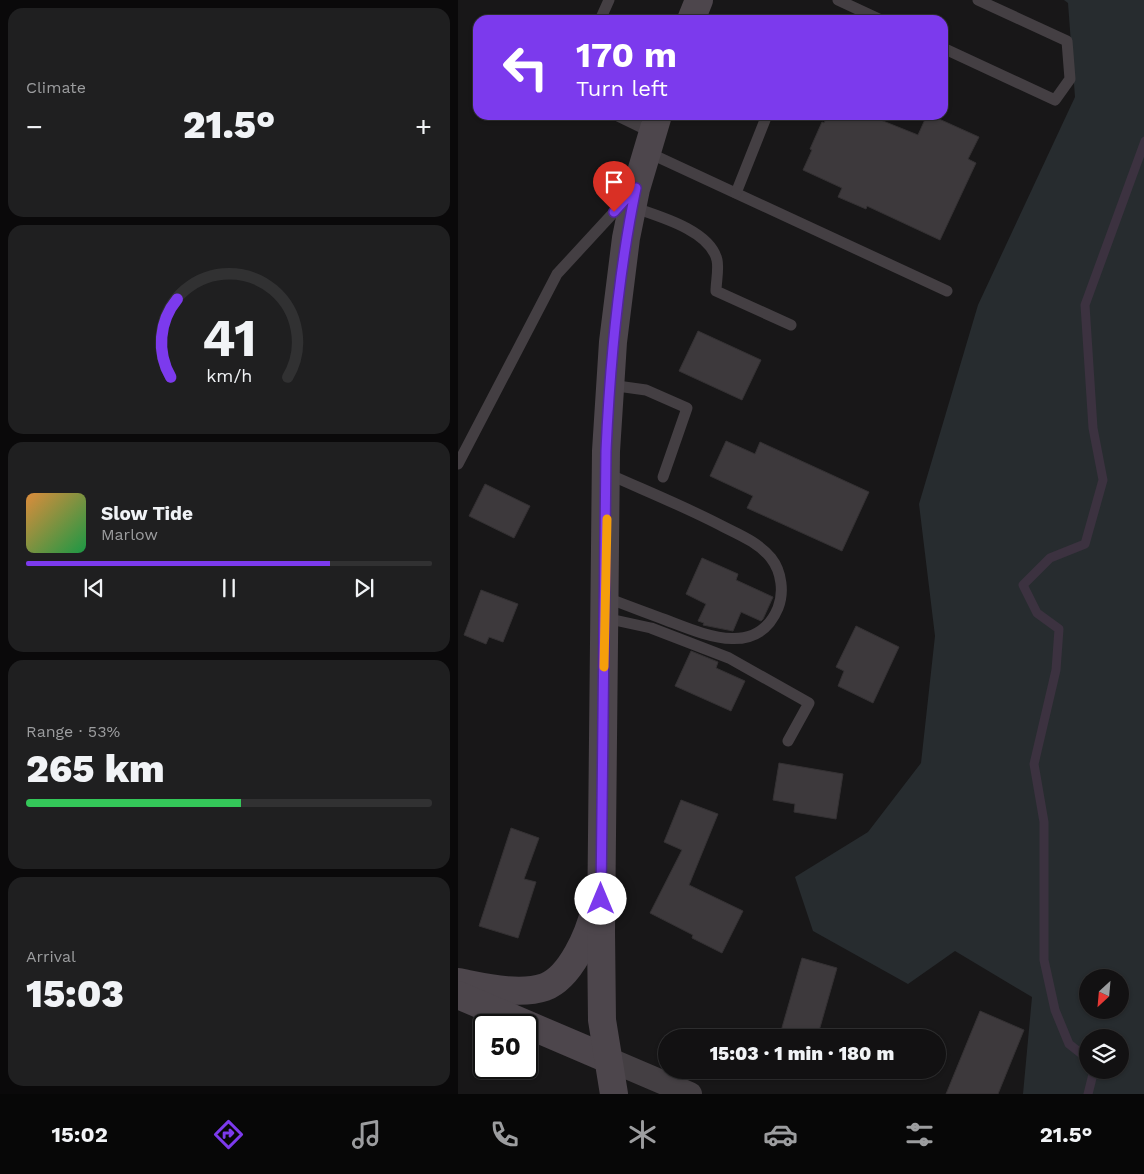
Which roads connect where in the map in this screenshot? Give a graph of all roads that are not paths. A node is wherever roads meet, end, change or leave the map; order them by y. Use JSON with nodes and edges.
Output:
{"nodes":[{"id":1,"x":609,"y":0,"type":"edge"},
{"id":2,"x":838,"y":0,"type":"edge"},
{"id":3,"x":978,"y":0,"type":"edge"},
{"id":4,"x":602,"y":15,"type":"edge"},
{"id":5,"x":870,"y":15,"type":"edge"},
{"id":6,"x":948,"y":50,"type":"edge"},
{"id":7,"x":626,"y":120,"type":"edge"},
{"id":8,"x":765,"y":120,"type":"edge"},
{"id":9,"x":652,"y":133,"type":"edge"},
{"id":10,"x":736,"y":193,"type":"junction"},
{"id":11,"x":634,"y":198,"type":"junction"},
{"id":12,"x":947,"y":291,"type":"dead end"},
{"id":13,"x":791,"y":325,"type":"dead end"},
{"id":14,"x":610,"y":385,"type":"junction"},
{"id":15,"x":458,"y":464,"type":"edge"},
{"id":16,"x":606,"y":473,"type":"junction"},
{"id":17,"x":663,"y":477,"type":"dead end"},
{"id":18,"x":605,"y":608,"type":"junction"},
{"id":19,"x":788,"y":741,"type":"dead end"},
{"id":20,"x":601,"y":883,"type":"junction"},
{"id":21,"x":458,"y":982,"type":"edge"},
{"id":22,"x":458,"y":995,"type":"edge"},
{"id":23,"x":608,"y":1059,"type":"junction"},
{"id":24,"x":614,"y":1094,"type":"edge"},
{"id":25,"x":690,"y":1094,"type":"edge"}],
"edges":[{"from":1,"to":4,"type":"lane"},
{"from":2,"to":5,"type":"lane"},
{"from":3,"to":6,"type":"lane"},
{"from":7,"to":9,"type":"lane"},
{"from":8,"to":10,"type":"lane"},
{"from":9,"to":10,"type":"lane"},
{"from":9,"to":11,"type":"main road"},
{"from":10,"to":12,"type":"lane"},
{"from":11,"to":13,"type":"lane"},
{"from":11,"to":14,"type":"main road"},
{"from":11,"to":15,"type":"lane"},
{"from":14,"to":16,"type":"main road"},
{"from":14,"to":17,"type":"lane"},
{"from":16,"to":18,"type":"main road"},
{"from":16,"to":18,"type":"lane"},
{"from":18,"to":19,"type":"lane"},
{"from":18,"to":20,"type":"main road"},
{"from":20,"to":21,"type":"main road"},
{"from":20,"to":23,"type":"main road"},
{"from":22,"to":23,"type":"main road"},
{"from":23,"to":24,"type":"main road"},
{"from":23,"to":25,"type":"street"}]}
